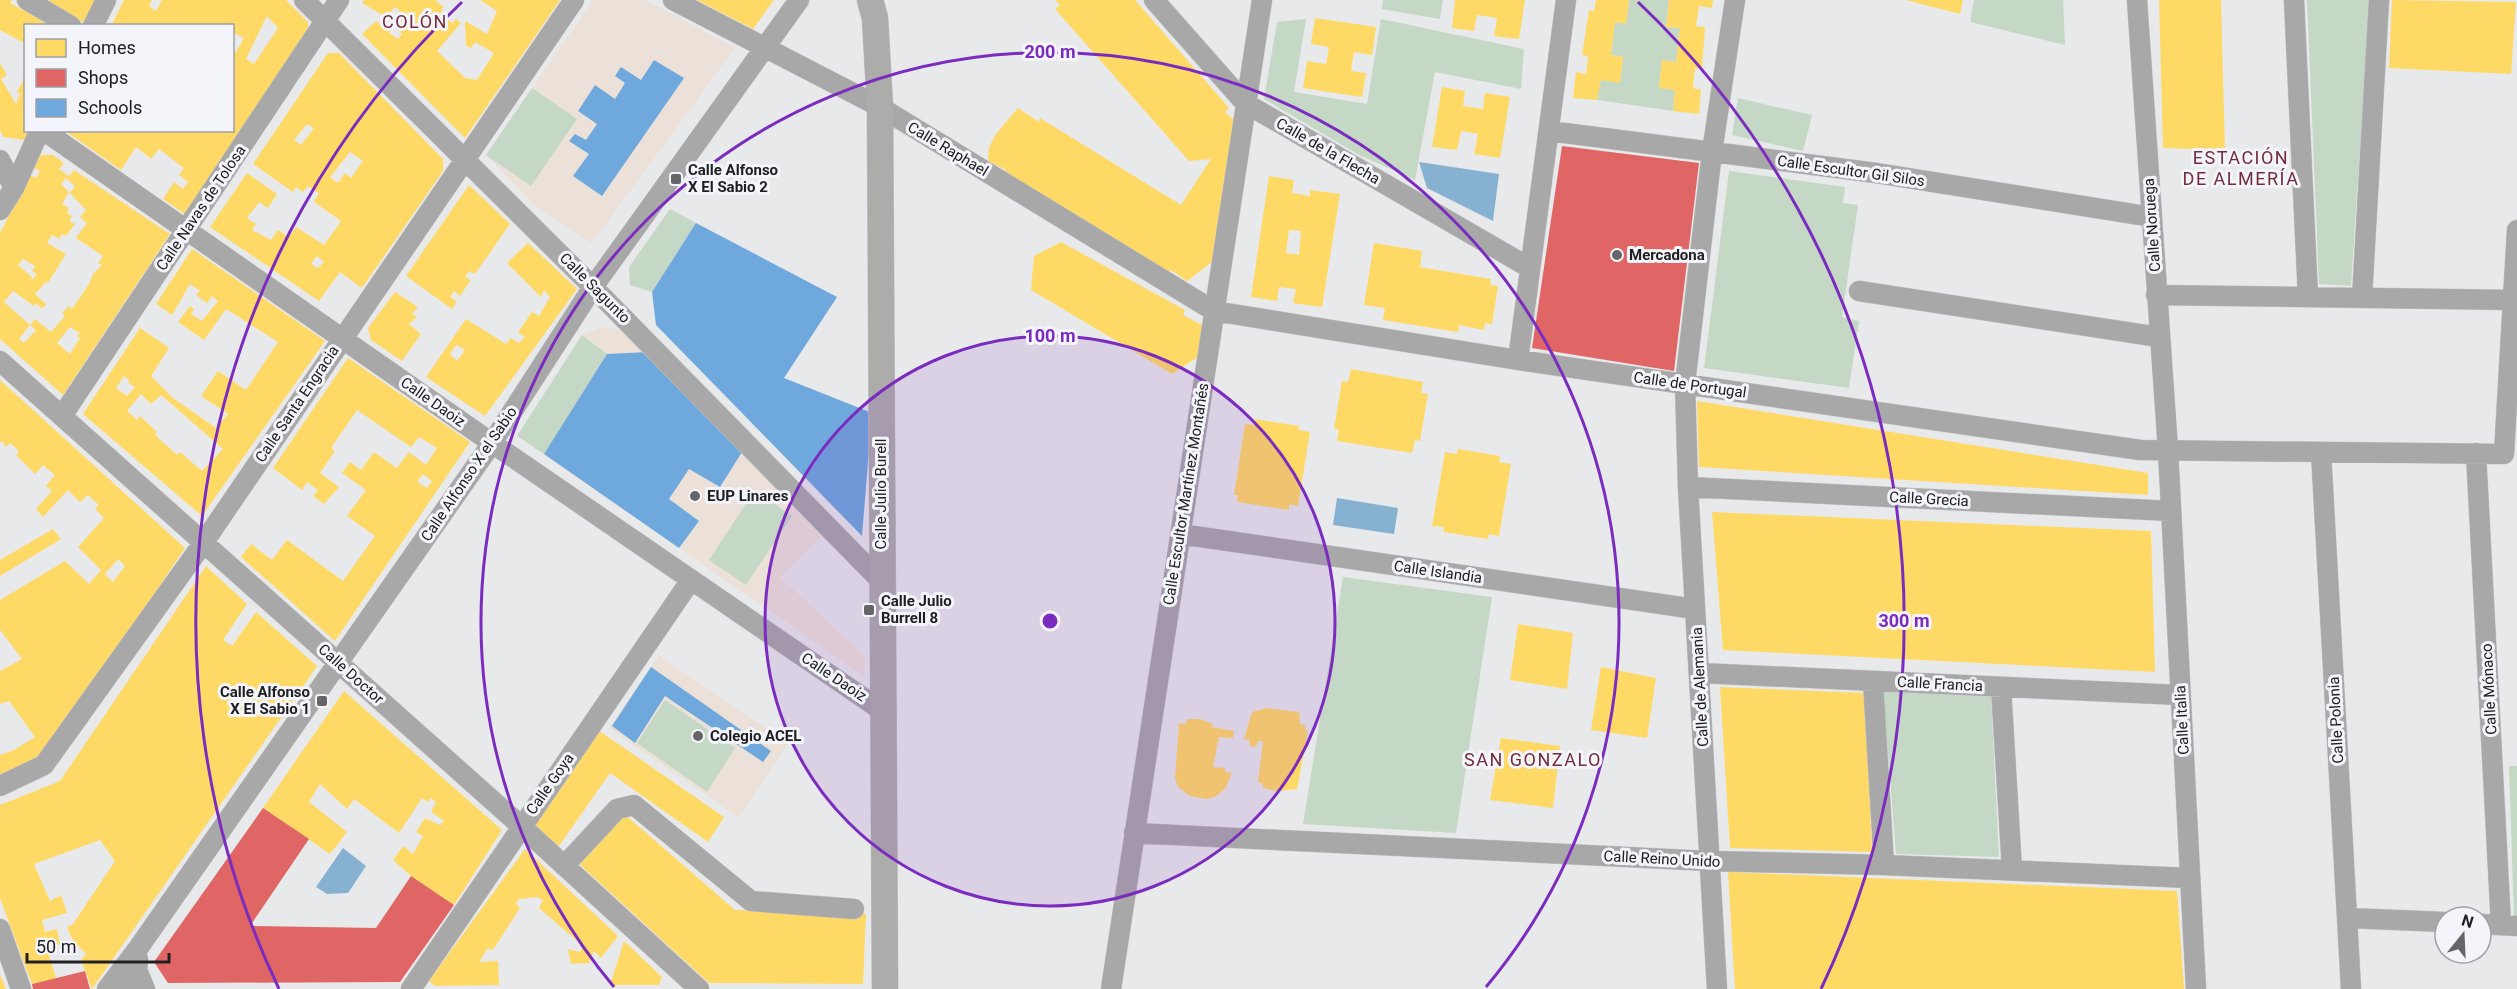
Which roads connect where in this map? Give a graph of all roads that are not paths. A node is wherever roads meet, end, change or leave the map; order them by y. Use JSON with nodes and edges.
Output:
{"nodes":[{"id":1,"x":27,"y":0,"type":"edge"},
{"id":2,"x":106,"y":0,"type":"edge"},
{"id":3,"x":304,"y":0,"type":"edge"},
{"id":4,"x":339,"y":0,"type":"edge"},
{"id":5,"x":574,"y":0,"type":"edge"},
{"id":6,"x":673,"y":0,"type":"edge"},
{"id":7,"x":799,"y":0,"type":"edge"},
{"id":8,"x":870,"y":0,"type":"edge"},
{"id":9,"x":1154,"y":0,"type":"edge"},
{"id":10,"x":1262,"y":0,"type":"edge"},
{"id":11,"x":1566,"y":0,"type":"edge"},
{"id":12,"x":1735,"y":0,"type":"edge"},
{"id":13,"x":2137,"y":0,"type":"edge"},
{"id":14,"x":2294,"y":0,"type":"edge"},
{"id":15,"x":2379,"y":0,"type":"edge"},
{"id":16,"x":325,"y":21,"type":"junction"},
{"id":17,"x":68,"y":24,"type":"edge"},
{"id":18,"x":94,"y":24,"type":"edge"},
{"id":19,"x":763,"y":47,"type":"junction"},
{"id":20,"x":1245,"y":103,"type":"junction"},
{"id":21,"x":880,"y":107,"type":"junction"},
{"id":22,"x":1549,"y":131,"type":"junction"},
{"id":23,"x":41,"y":132,"type":"edge"},
{"id":24,"x":45,"y":132,"type":"edge"},
{"id":25,"x":1712,"y":152,"type":"junction"},
{"id":26,"x":465,"y":158,"type":"junction"},
{"id":27,"x":0,"y":160,"type":"edge"},
{"id":28,"x":14,"y":188,"type":"junction"},
{"id":29,"x":0,"y":210,"type":"edge"},
{"id":30,"x":2152,"y":217,"type":"junction"},
{"id":31,"x":187,"y":230,"type":"junction"},
{"id":32,"x":2517,"y":230,"type":"edge"},
{"id":33,"x":1530,"y":268,"type":"junction"},
{"id":34,"x":593,"y":287,"type":"junction"},
{"id":35,"x":1859,"y":291,"type":"dead end"},
{"id":36,"x":2156,"y":295,"type":"junction"},
{"id":37,"x":2308,"y":297,"type":"junction"},
{"id":38,"x":2362,"y":298,"type":"junction"},
{"id":39,"x":2513,"y":300,"type":"junction"},
{"id":40,"x":1214,"y":311,"type":"junction"},
{"id":41,"x":2159,"y":337,"type":"junction"},
{"id":42,"x":342,"y":338,"type":"junction"},
{"id":43,"x":1518,"y":360,"type":"junction"},
{"id":44,"x":0,"y":361,"type":"edge"},
{"id":45,"x":1685,"y":384,"type":"junction"},
{"id":46,"x":62,"y":416,"type":"junction"},
{"id":47,"x":492,"y":443,"type":"junction"},
{"id":48,"x":2168,"y":450,"type":"junction"},
{"id":49,"x":2321,"y":452,"type":"junction"},
{"id":50,"x":2476,"y":453,"type":"junction"},
{"id":51,"x":1688,"y":487,"type":"junction"},
{"id":52,"x":2171,"y":511,"type":"junction"},
{"id":53,"x":1180,"y":534,"type":"junction"},
{"id":54,"x":204,"y":542,"type":"junction"},
{"id":55,"x":691,"y":580,"type":"junction"},
{"id":56,"x":881,"y":581,"type":"junction"},
{"id":57,"x":1695,"y":609,"type":"junction"},
{"id":58,"x":338,"y":662,"type":"junction"},
{"id":59,"x":1700,"y":673,"type":"junction"},
{"id":60,"x":1873,"y":681,"type":"junction"},
{"id":61,"x":2001,"y":687,"type":"junction"},
{"id":62,"x":2180,"y":695,"type":"junction"},
{"id":63,"x":884,"y":712,"type":"junction"},
{"id":64,"x":0,"y":786,"type":"edge"},
{"id":65,"x":521,"y":826,"type":"junction"},
{"id":66,"x":1134,"y":833,"type":"junction"},
{"id":67,"x":1709,"y":861,"type":"junction"},
{"id":68,"x":1884,"y":865,"type":"junction"},
{"id":69,"x":564,"y":866,"type":"junction"},
{"id":70,"x":2012,"y":870,"type":"junction"},
{"id":71,"x":2190,"y":878,"type":"junction"},
{"id":72,"x":854,"y":909,"type":"dead end"},
{"id":73,"x":2348,"y":918,"type":"junction"},
{"id":74,"x":2433,"y":922,"type":"edge"},
{"id":75,"x":2493,"y":924,"type":"edge"},
{"id":76,"x":2509,"y":925,"type":"edge"},
{"id":77,"x":0,"y":929,"type":"edge"},
{"id":78,"x":139,"y":947,"type":"junction"},
{"id":79,"x":21,"y":989,"type":"edge"},
{"id":80,"x":107,"y":989,"type":"edge"},
{"id":81,"x":127,"y":989,"type":"edge"},
{"id":82,"x":145,"y":989,"type":"edge"},
{"id":83,"x":411,"y":989,"type":"edge"},
{"id":84,"x":699,"y":989,"type":"edge"},
{"id":85,"x":885,"y":989,"type":"edge"},
{"id":86,"x":1111,"y":989,"type":"edge"},
{"id":87,"x":1717,"y":989,"type":"edge"},
{"id":88,"x":2196,"y":989,"type":"edge"},
{"id":89,"x":2351,"y":989,"type":"edge"}],
"edges":[{"from":1,"to":17,"type":"street"},
{"from":2,"to":18,"type":"street"},
{"from":3,"to":16,"type":"street","name":"Calle Sagunto"},
{"from":4,"to":16,"type":"street","name":"Calle Navas de Tolosa"},
{"from":5,"to":26,"type":"street","name":"Calle Santa Engracia"},
{"from":6,"to":19,"type":"street","name":"Calle Raphael"},
{"from":7,"to":19,"type":"street","name":"Calle Alfonso X el Sabio"},
{"from":8,"to":21,"type":"main road","name":"Calle Julio Burell"},
{"from":9,"to":20,"type":"street","name":"Calle de la Flecha"},
{"from":10,"to":20,"type":"street","name":"Calle Escultor Martínez Montañés"},
{"from":11,"to":22,"type":"street"},
{"from":12,"to":25,"type":"street","name":"Calle de Alemania"},
{"from":13,"to":30,"type":"street","name":"Calle Noruega"},
{"from":14,"to":37,"type":"street"},
{"from":15,"to":38,"type":"street"},
{"from":16,"to":26,"type":"street","name":"Calle Sagunto"},
{"from":16,"to":31,"type":"street","name":"Calle Navas de Tolosa"},
{"from":19,"to":21,"type":"street","name":"Calle Raphael"},
{"from":19,"to":34,"type":"street","name":"Calle Alfonso X el Sabio"},
{"from":20,"to":33,"type":"street","name":"Calle de la Flecha"},
{"from":20,"to":40,"type":"street","name":"Calle Escultor Martínez Montañés"},
{"from":21,"to":40,"type":"street","name":"Calle Raphael"},
{"from":21,"to":56,"type":"main road","name":"Calle Julio Burell"},
{"from":22,"to":25,"type":"street","name":"Calle Escultor Gil Silos"},
{"from":22,"to":33,"type":"street"},
{"from":23,"to":28,"type":"street"},
{"from":24,"to":31,"type":"street","name":"Calle Daoiz"},
{"from":25,"to":30,"type":"street","name":"Calle Escultor Gil Silos"},
{"from":25,"to":45,"type":"street","name":"Calle de Alemania"},
{"from":26,"to":34,"type":"street","name":"Calle Sagunto"},
{"from":26,"to":42,"type":"street","name":"Calle Santa Engracia"},
{"from":27,"to":28,"type":"street"},
{"from":28,"to":29,"type":"street"},
{"from":30,"to":36,"type":"street","name":"Calle Noruega"},
{"from":31,"to":42,"type":"street","name":"Calle Daoiz"},
{"from":31,"to":46,"type":"street","name":"Calle Navas de Tolosa"},
{"from":32,"to":39,"type":"street"},
{"from":33,"to":43,"type":"street"},
{"from":34,"to":47,"type":"street","name":"Calle Alfonso X el Sabio"},
{"from":34,"to":56,"type":"street","name":"Calle Sagunto"},
{"from":35,"to":41,"type":"street"},
{"from":36,"to":37,"type":"street"},
{"from":36,"to":41,"type":"street","name":"Calle Noruega"},
{"from":37,"to":38,"type":"street"},
{"from":38,"to":39,"type":"street"},
{"from":39,"to":50,"type":"street","name":"Calle de Portugal"},
{"from":40,"to":43,"type":"street","name":"Calle de Portugal"},
{"from":40,"to":53,"type":"street","name":"Calle Escultor Martínez Montañés"},
{"from":41,"to":48,"type":"street","name":"Calle Noruega"},
{"from":42,"to":47,"type":"street","name":"Calle Daoiz"},
{"from":42,"to":54,"type":"street","name":"Calle Santa Engracia"},
{"from":43,"to":45,"type":"street","name":"Calle de Portugal"},
{"from":44,"to":46,"type":"street","name":"Calle Doctor"},
{"from":45,"to":48,"type":"street","name":"Calle de Portugal"},
{"from":45,"to":51,"type":"street","name":"Calle de Alemania"},
{"from":46,"to":54,"type":"street","name":"Calle Doctor"},
{"from":47,"to":55,"type":"street","name":"Calle Daoiz"},
{"from":47,"to":58,"type":"street","name":"Calle Alfonso X el Sabio"},
{"from":48,"to":49,"type":"street","name":"Calle de Portugal"},
{"from":48,"to":52,"type":"street","name":"Calle Italia"},
{"from":49,"to":50,"type":"street","name":"Calle de Portugal"},
{"from":49,"to":73,"type":"street","name":"Calle Polonia"},
{"from":50,"to":76,"type":"street","name":"Calle Mónaco"},
{"from":51,"to":52,"type":"street","name":"Calle Grecia"},
{"from":51,"to":57,"type":"street","name":"Calle de Alemania"},
{"from":52,"to":62,"type":"street","name":"Calle Italia"},
{"from":53,"to":57,"type":"street","name":"Calle Islandia"},
{"from":53,"to":66,"type":"street","name":"Calle Escultor Martínez Montañés"},
{"from":54,"to":58,"type":"street","name":"Calle Doctor"},
{"from":54,"to":64,"type":"street","name":"Calle Santa Engracia"},
{"from":55,"to":63,"type":"street","name":"Calle Daoiz"},
{"from":55,"to":65,"type":"street","name":"Calle Goya"},
{"from":56,"to":63,"type":"main road","name":"Calle Julio Burell"},
{"from":57,"to":59,"type":"street","name":"Calle de Alemania"},
{"from":58,"to":65,"type":"street","name":"Calle Doctor"},
{"from":58,"to":78,"type":"street","name":"Calle Alfonso X el Sabio"},
{"from":59,"to":60,"type":"street","name":"Calle Francia"},
{"from":59,"to":67,"type":"street","name":"Calle de Alemania"},
{"from":60,"to":61,"type":"street","name":"Calle Francia"},
{"from":60,"to":68,"type":"street"},
{"from":61,"to":62,"type":"street","name":"Calle Francia"},
{"from":61,"to":70,"type":"street"},
{"from":62,"to":71,"type":"street","name":"Calle Italia"},
{"from":63,"to":85,"type":"main road","name":"Calle Julio Burell"},
{"from":65,"to":69,"type":"street","name":"Calle Doctor"},
{"from":65,"to":83,"type":"street","name":"Calle Goya"},
{"from":66,"to":67,"type":"street","name":"Calle Reino Unido"},
{"from":66,"to":86,"type":"street","name":"Calle Escultor Martínez Montañés"},
{"from":67,"to":68,"type":"street","name":"Calle Reino Unido"},
{"from":67,"to":87,"type":"street","name":"Calle de Alemania"},
{"from":68,"to":70,"type":"street","name":"Calle Reino Unido"},
{"from":69,"to":72,"type":"street"},
{"from":69,"to":84,"type":"street","name":"Calle Doctor"},
{"from":70,"to":71,"type":"street","name":"Calle Reino Unido"},
{"from":71,"to":88,"type":"street","name":"Calle Italia"},
{"from":73,"to":74,"type":"street"},
{"from":73,"to":89,"type":"street","name":"Calle Polonia"},
{"from":75,"to":76,"type":"street"},
{"from":77,"to":79,"type":"street"},
{"from":78,"to":80,"type":"street"},
{"from":78,"to":81,"type":"street"},
{"from":78,"to":82,"type":"street"}]}
